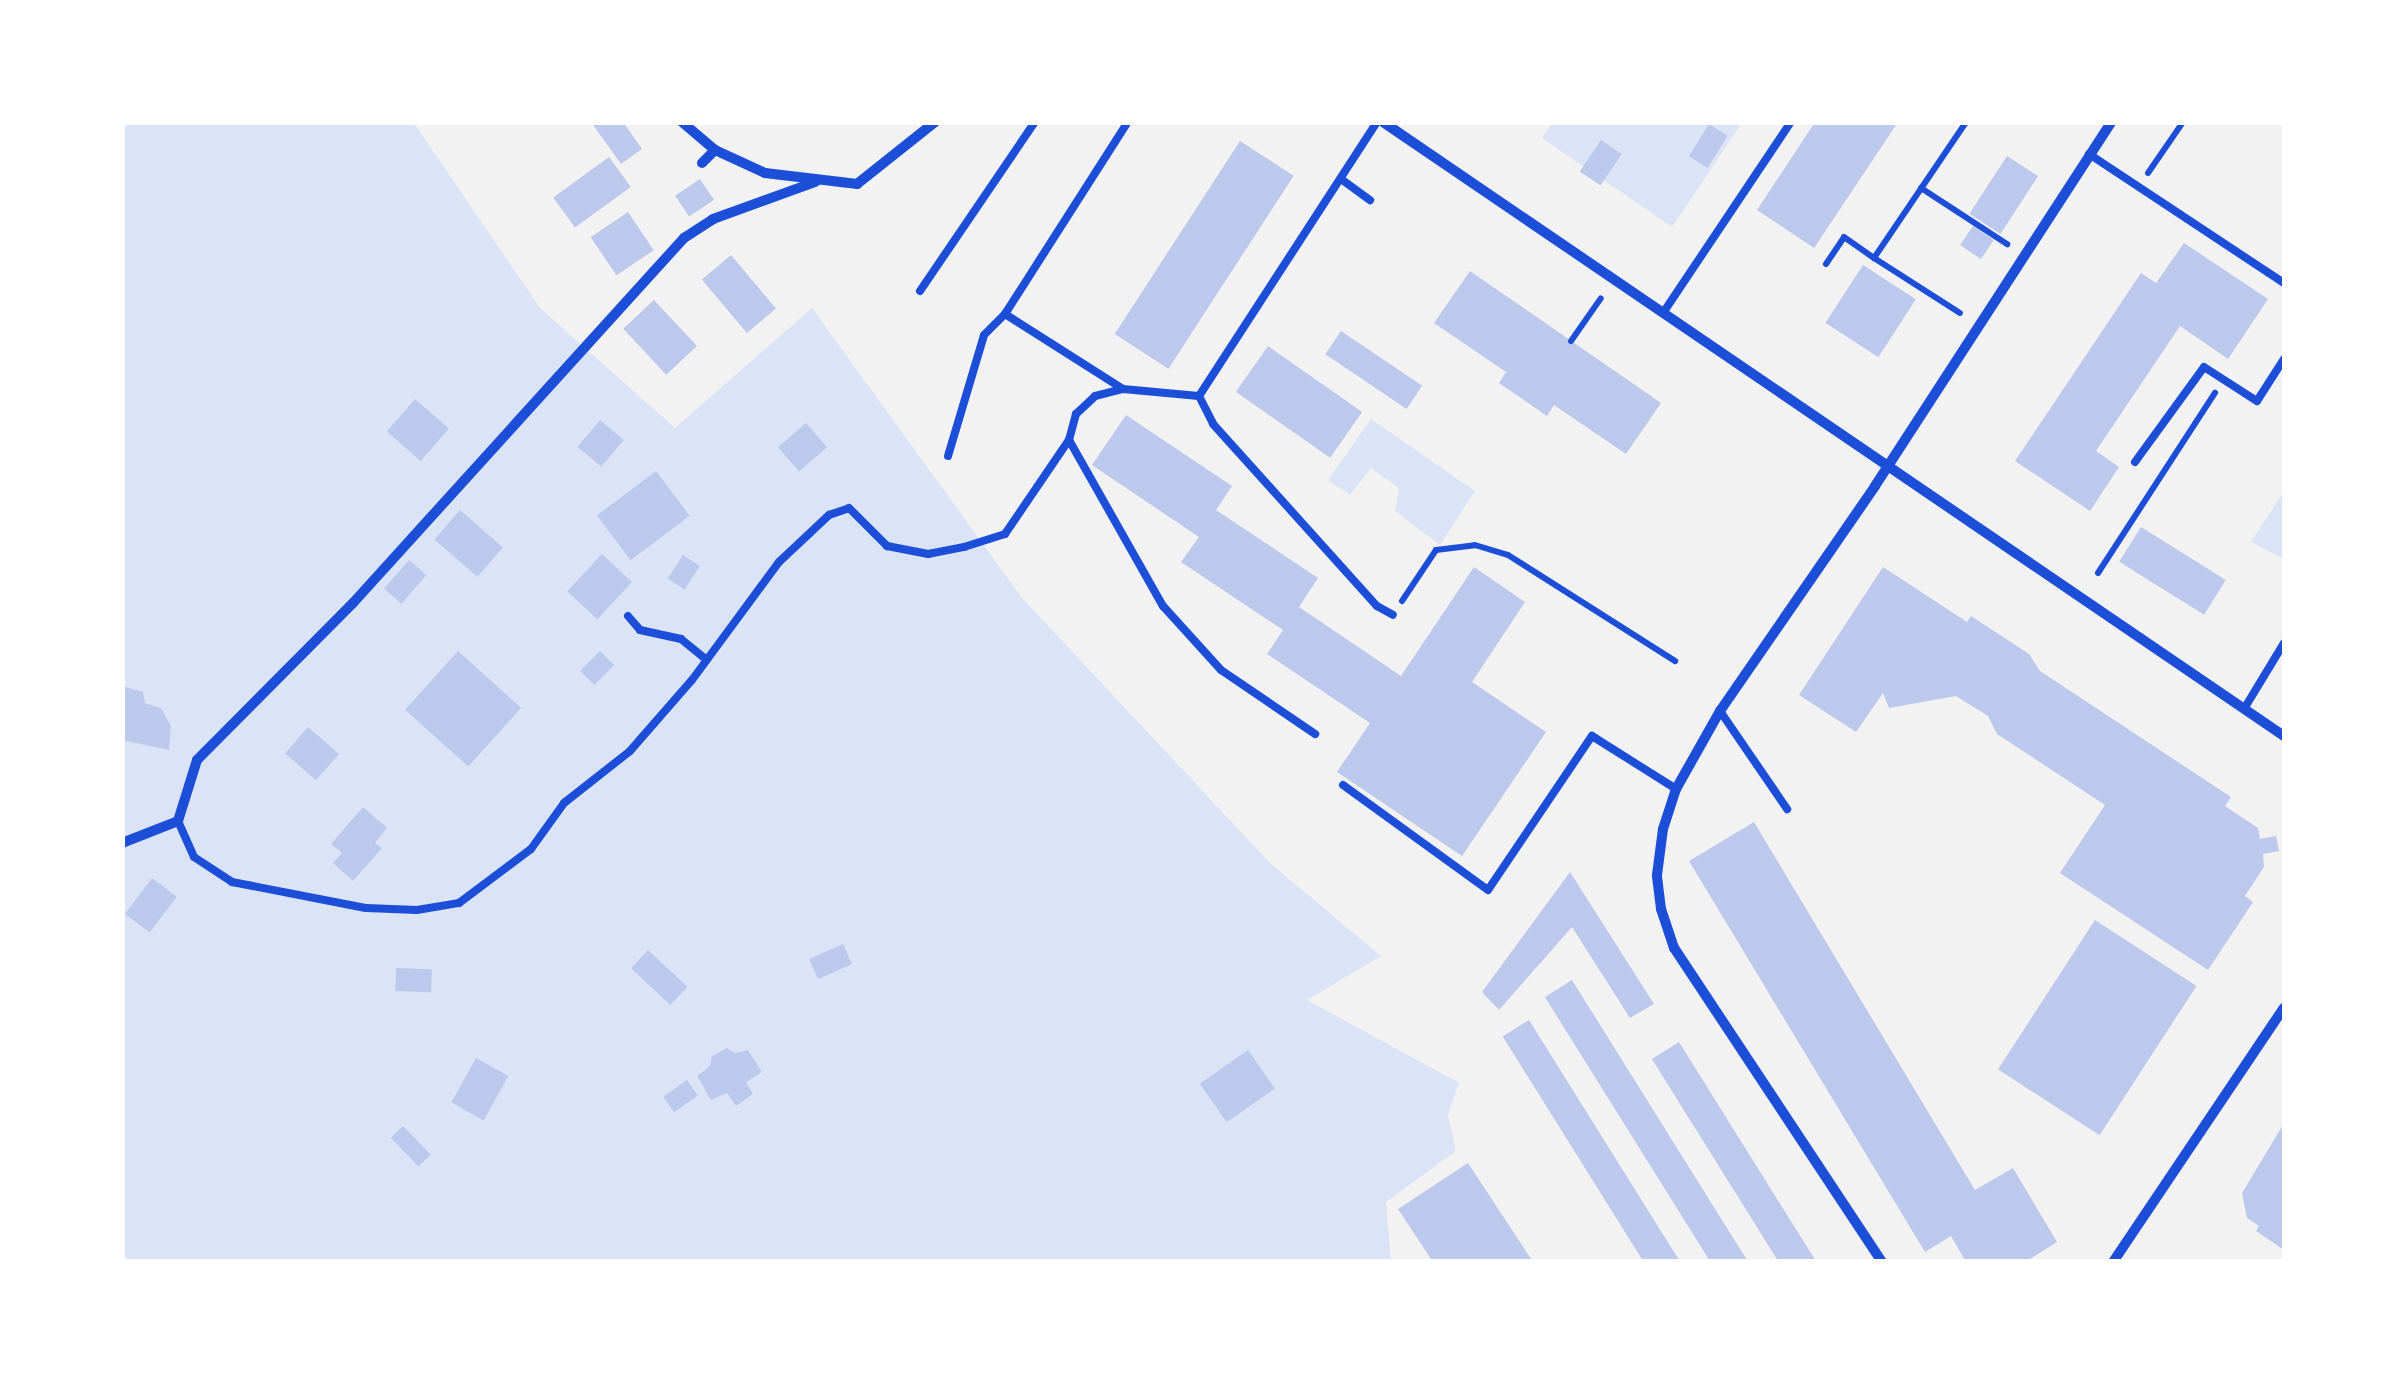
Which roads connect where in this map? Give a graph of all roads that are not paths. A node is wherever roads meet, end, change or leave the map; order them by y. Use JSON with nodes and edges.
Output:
{"nodes":[{"id":1,"x":682,"y":122,"type":"edge"},
{"id":2,"x":934,"y":122,"type":"edge"},
{"id":3,"x":1035,"y":122,"type":"edge"},
{"id":4,"x":1128,"y":122,"type":"edge"},
{"id":5,"x":1380,"y":122,"type":"edge"},
{"id":6,"x":1791,"y":122,"type":"edge"},
{"id":7,"x":2111,"y":122,"type":"edge"},
{"id":8,"x":715,"y":150,"type":"junction"},
{"id":9,"x":2090,"y":154,"type":"junction"},
{"id":10,"x":702,"y":163,"type":"dead end"},
{"id":11,"x":1341,"y":179,"type":"junction"},
{"id":12,"x":816,"y":182,"type":"junction"},
{"id":13,"x":1370,"y":200,"type":"dead end"},
{"id":14,"x":2284,"y":283,"type":"edge"},
{"id":15,"x":920,"y":291,"type":"dead end"},
{"id":16,"x":1663,"y":313,"type":"junction"},
{"id":17,"x":1005,"y":314,"type":"junction"},
{"id":18,"x":2284,"y":359,"type":"edge"},
{"id":19,"x":1123,"y":389,"type":"junction"},
{"id":20,"x":1199,"y":396,"type":"junction"},
{"id":21,"x":1069,"y":440,"type":"junction"},
{"id":22,"x":948,"y":456,"type":"dead end"},
{"id":23,"x":2135,"y":462,"type":"dead end"},
{"id":24,"x":1887,"y":465,"type":"junction"},
{"id":25,"x":1393,"y":615,"type":"road end"},
{"id":26,"x":628,"y":616,"type":"dead end"},
{"id":27,"x":2284,"y":643,"type":"edge"},
{"id":28,"x":706,"y":660,"type":"junction"},
{"id":29,"x":2244,"y":709,"type":"junction"},
{"id":30,"x":1720,"y":711,"type":"junction"},
{"id":31,"x":1315,"y":734,"type":"dead end"},
{"id":32,"x":2284,"y":736,"type":"edge"},
{"id":33,"x":1343,"y":785,"type":"dead end"},
{"id":34,"x":1676,"y":790,"type":"junction"},
{"id":35,"x":1786,"y":810,"type":"dead end"},
{"id":36,"x":178,"y":821,"type":"junction"},
{"id":37,"x":122,"y":843,"type":"edge"},
{"id":38,"x":2284,"y":1008,"type":"edge"},
{"id":39,"x":1882,"y":1262,"type":"edge"},
{"id":40,"x":2114,"y":1262,"type":"edge"}],
"edges":[{"from":1,"to":8,"type":"street"},
{"from":2,"to":12,"type":"street"},
{"from":3,"to":15,"type":"lane"},
{"from":4,"to":17,"type":"lane"},
{"from":5,"to":11,"type":"lane"},
{"from":5,"to":16,"type":"street"},
{"from":6,"to":16,"type":"lane"},
{"from":7,"to":9,"type":"street"},
{"from":8,"to":10,"type":"street"},
{"from":8,"to":12,"type":"street"},
{"from":9,"to":14,"type":"lane"},
{"from":9,"to":24,"type":"street"},
{"from":11,"to":13,"type":"lane"},
{"from":11,"to":20,"type":"lane"},
{"from":12,"to":36,"type":"street"},
{"from":16,"to":24,"type":"street"},
{"from":17,"to":19,"type":"lane"},
{"from":17,"to":22,"type":"lane"},
{"from":18,"to":23,"type":"lane"},
{"from":19,"to":20,"type":"lane"},
{"from":19,"to":21,"type":"lane"},
{"from":20,"to":25,"type":"lane"},
{"from":21,"to":28,"type":"lane"},
{"from":21,"to":31,"type":"lane"},
{"from":24,"to":29,"type":"street"},
{"from":24,"to":30,"type":"street"},
{"from":26,"to":28,"type":"lane"},
{"from":27,"to":29,"type":"lane"},
{"from":28,"to":36,"type":"lane"},
{"from":29,"to":32,"type":"street"},
{"from":30,"to":34,"type":"street"},
{"from":30,"to":35,"type":"lane"},
{"from":33,"to":34,"type":"lane"},
{"from":34,"to":39,"type":"street"},
{"from":36,"to":37,"type":"street"},
{"from":38,"to":40,"type":"street"}]}
